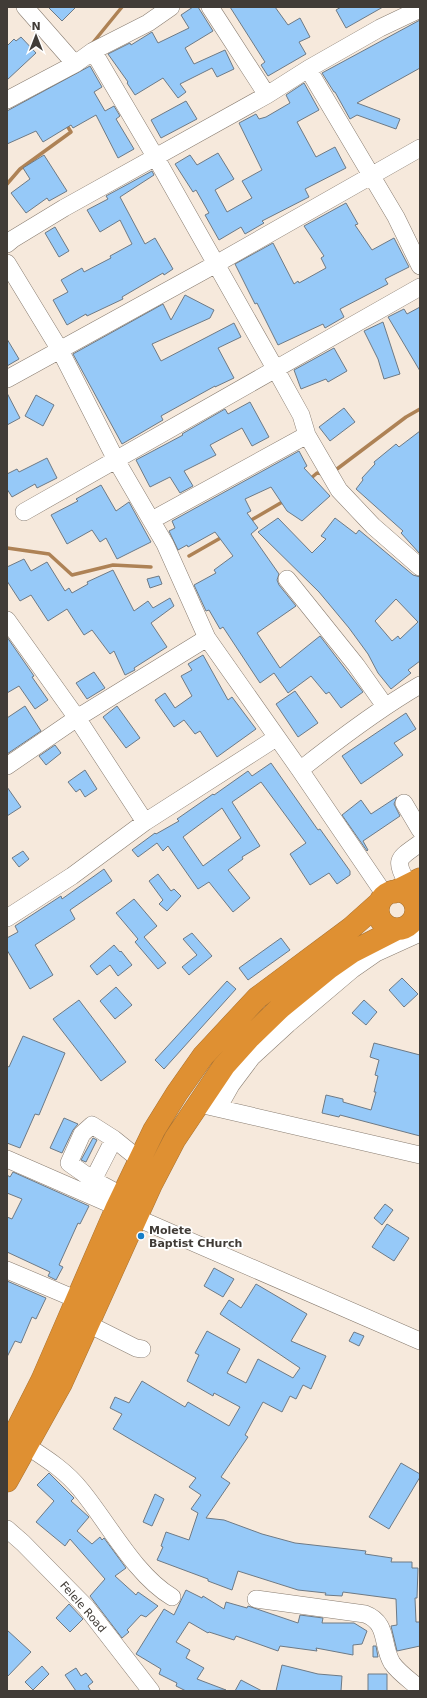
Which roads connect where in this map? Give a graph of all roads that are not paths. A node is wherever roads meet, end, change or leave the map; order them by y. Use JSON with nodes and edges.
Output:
{"nodes":[{"id":1,"x":25,"y":7,"type":"edge"},
{"id":2,"x":171,"y":7,"type":"edge"},
{"id":3,"x":210,"y":7,"type":"edge"},
{"id":4,"x":420,"y":9,"type":"edge"},
{"id":5,"x":93,"y":51,"type":"junction"},
{"id":6,"x":75,"y":64,"type":"junction"},
{"id":7,"x":308,"y":69,"type":"junction"},
{"id":8,"x":267,"y":95,"type":"junction"},
{"id":9,"x":7,"y":100,"type":"edge"},
{"id":10,"x":420,"y":148,"type":"edge"},
{"id":11,"x":156,"y":158,"type":"junction"},
{"id":12,"x":372,"y":175,"type":"junction"},
{"id":13,"x":7,"y":244,"type":"edge"},
{"id":14,"x":7,"y":263,"type":"edge"},
{"id":15,"x":216,"y":264,"type":"junction"},
{"id":16,"x":420,"y":266,"type":"edge"},
{"id":17,"x":420,"y":287,"type":"edge"},
{"id":18,"x":60,"y":350,"type":"junction"},
{"id":19,"x":276,"y":370,"type":"junction"},
{"id":20,"x":7,"y":379,"type":"edge"},
{"id":21,"x":307,"y":435,"type":"junction"},
{"id":22,"x":116,"y":460,"type":"junction"},
{"id":23,"x":24,"y":512,"type":"dead end"},
{"id":24,"x":152,"y":520,"type":"junction"},
{"id":25,"x":420,"y":567,"type":"edge"},
{"id":26,"x":287,"y":579,"type":"dead end"},
{"id":27,"x":8,"y":625,"type":"edge"},
{"id":28,"x":206,"y":638,"type":"junction"},
{"id":29,"x":420,"y":685,"type":"edge"},
{"id":30,"x":385,"y":706,"type":"junction"},
{"id":31,"x":77,"y":718,"type":"junction"},
{"id":32,"x":276,"y":738,"type":"junction"},
{"id":33,"x":7,"y":766,"type":"edge"},
{"id":34,"x":300,"y":770,"type":"junction"},
{"id":35,"x":404,"y":803,"type":"dead end"},
{"id":36,"x":145,"y":822,"type":"junction"},
{"id":37,"x":420,"y":830,"type":"edge"},
{"id":38,"x":420,"y":843,"type":"edge"},
{"id":39,"x":397,"y":891,"type":"edge"},
{"id":40,"x":7,"y":918,"type":"edge"},
{"id":41,"x":413,"y":923,"type":"edge"},
{"id":42,"x":208,"y":1106,"type":"junction"},
{"id":43,"x":114,"y":1139,"type":"junction"},
{"id":44,"x":420,"y":1155,"type":"edge"},
{"id":45,"x":7,"y":1159,"type":"edge"},
{"id":46,"x":140,"y":1160,"type":"junction"},
{"id":47,"x":93,"y":1180,"type":"junction"},
{"id":48,"x":120,"y":1202,"type":"junction"},
{"id":49,"x":137,"y":1218,"type":"junction"},
{"id":50,"x":7,"y":1270,"type":"edge"},
{"id":51,"x":78,"y":1300,"type":"junction"},
{"id":52,"x":88,"y":1324,"type":"junction"},
{"id":53,"x":420,"y":1341,"type":"edge"},
{"id":54,"x":142,"y":1349,"type":"dead end"},
{"id":55,"x":17,"y":1447,"type":"edge"},
{"id":56,"x":7,"y":1481,"type":"edge"},
{"id":57,"x":7,"y":1529,"type":"edge"},
{"id":58,"x":172,"y":1597,"type":"dead end"},
{"id":59,"x":256,"y":1599,"type":"dead end"},
{"id":60,"x":420,"y":1688,"type":"edge"},
{"id":61,"x":145,"y":1689,"type":"edge"}],
"edges":[{"from":1,"to":6,"type":"street"},
{"from":2,"to":5,"type":"street"},
{"from":3,"to":8,"type":"street"},
{"from":4,"to":7,"type":"street"},
{"from":5,"to":6,"type":"street"},
{"from":5,"to":11,"type":"street"},
{"from":6,"to":9,"type":"street"},
{"from":7,"to":8,"type":"street"},
{"from":7,"to":12,"type":"street"},
{"from":8,"to":11,"type":"street"},
{"from":10,"to":12,"type":"street"},
{"from":11,"to":13,"type":"street"},
{"from":11,"to":15,"type":"street"},
{"from":12,"to":15,"type":"street"},
{"from":12,"to":16,"type":"street"},
{"from":14,"to":18,"type":"street"},
{"from":15,"to":18,"type":"street"},
{"from":15,"to":19,"type":"street"},
{"from":17,"to":19,"type":"street"},
{"from":18,"to":20,"type":"street"},
{"from":18,"to":22,"type":"street"},
{"from":19,"to":21,"type":"street"},
{"from":19,"to":22,"type":"street"},
{"from":21,"to":24,"type":"street"},
{"from":21,"to":25,"type":"street"},
{"from":22,"to":23,"type":"street"},
{"from":22,"to":24,"type":"street"},
{"from":24,"to":28,"type":"street"},
{"from":26,"to":30,"type":"street"},
{"from":27,"to":31,"type":"street"},
{"from":28,"to":31,"type":"street"},
{"from":28,"to":32,"type":"street"},
{"from":29,"to":30,"type":"street"},
{"from":30,"to":34,"type":"street"},
{"from":31,"to":33,"type":"street"},
{"from":31,"to":36,"type":"street"},
{"from":32,"to":34,"type":"street"},
{"from":32,"to":36,"type":"street"},
{"from":34,"to":39,"type":"street"},
{"from":35,"to":37,"type":"street"},
{"from":36,"to":40,"type":"street"},
{"from":38,"to":39,"type":"street"},
{"from":39,"to":41,"type":"highway"},
{"from":39,"to":41,"type":"highway"},
{"from":39,"to":46,"type":"highway"},
{"from":41,"to":42,"type":"highway"},
{"from":42,"to":44,"type":"street"},
{"from":42,"to":49,"type":"highway"},
{"from":43,"to":46,"type":"street"},
{"from":43,"to":47,"type":"street"},
{"from":43,"to":47,"type":"street"},
{"from":45,"to":48,"type":"street"},
{"from":46,"to":48,"type":"highway"},
{"from":47,"to":48,"type":"street"},
{"from":48,"to":51,"type":"highway"},
{"from":49,"to":52,"type":"highway"},
{"from":49,"to":53,"type":"street"},
{"from":50,"to":51,"type":"street"},
{"from":51,"to":55,"type":"highway"},
{"from":52,"to":54,"type":"street"},
{"from":52,"to":55,"type":"highway"},
{"from":55,"to":56,"type":"highway"},
{"from":55,"to":58,"type":"street"},
{"from":57,"to":61,"type":"street","name":"Felele Road"},
{"from":59,"to":60,"type":"street"}]}
